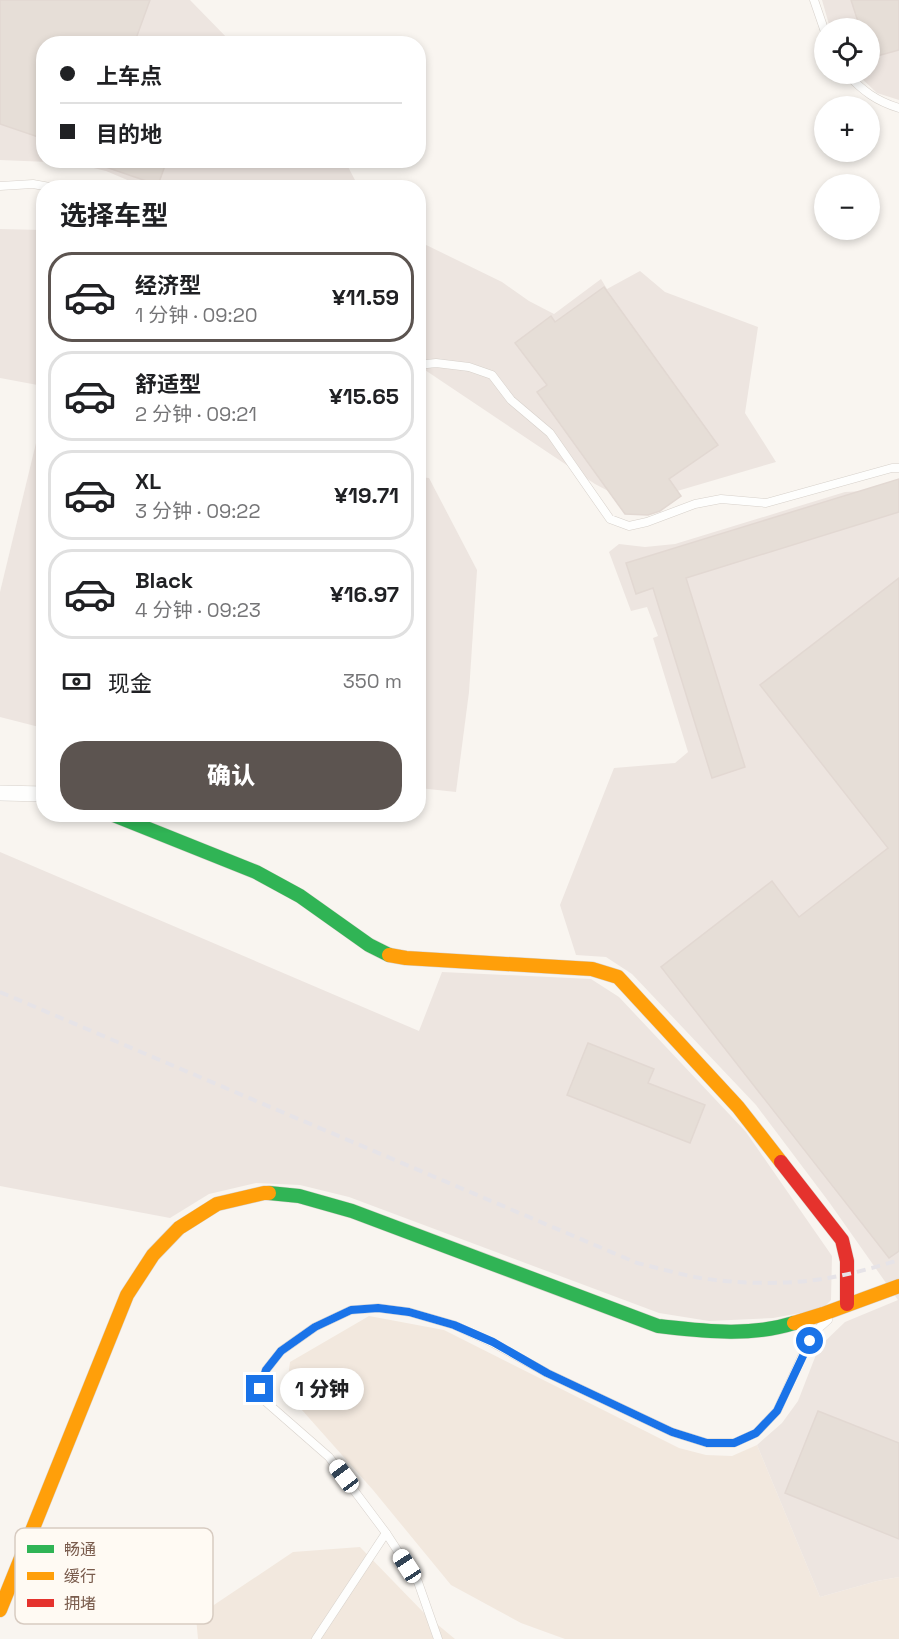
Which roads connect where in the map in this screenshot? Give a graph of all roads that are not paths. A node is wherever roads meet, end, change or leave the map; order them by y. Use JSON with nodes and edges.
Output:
{"nodes":[{"id":1,"x":814,"y":0,"type":"edge"},
{"id":2,"x":820,"y":18,"type":"edge"},
{"id":3,"x":857,"y":84,"type":"edge"},
{"id":4,"x":899,"y":108,"type":"edge"},
{"id":5,"x":36,"y":185,"type":"edge"},
{"id":6,"x":0,"y":186,"type":"edge"},
{"id":7,"x":426,"y":364,"type":"edge"},
{"id":8,"x":899,"y":468,"type":"edge"},
{"id":9,"x":0,"y":793,"type":"edge"},
{"id":10,"x":36,"y":794,"type":"edge"},
{"id":11,"x":131,"y":822,"type":"edge"},
{"id":12,"x":899,"y":1286,"type":"edge"},
{"id":13,"x":847,"y":1304,"type":"junction"},
{"id":14,"x":33,"y":1528,"type":"edge"},
{"id":15,"x":387,"y":1533,"type":"junction"},
{"id":16,"x":15,"y":1573,"type":"edge"},
{"id":17,"x":0,"y":1610,"type":"edge"},
{"id":18,"x":316,"y":1639,"type":"edge"},
{"id":19,"x":438,"y":1639,"type":"edge"}],
"edges":[{"from":1,"to":2,"type":"lane"},
{"from":3,"to":4,"type":"lane"},
{"from":5,"to":6,"type":"lane"},
{"from":7,"to":8,"type":"lane"},
{"from":9,"to":10,"type":"street"},
{"from":11,"to":13,"type":"street"},
{"from":12,"to":13,"type":"street"},
{"from":13,"to":14,"type":"street"},
{"from":13,"to":15,"type":"lane"},
{"from":15,"to":18,"type":"lane"},
{"from":15,"to":19,"type":"lane"},
{"from":16,"to":17,"type":"street"}]}
